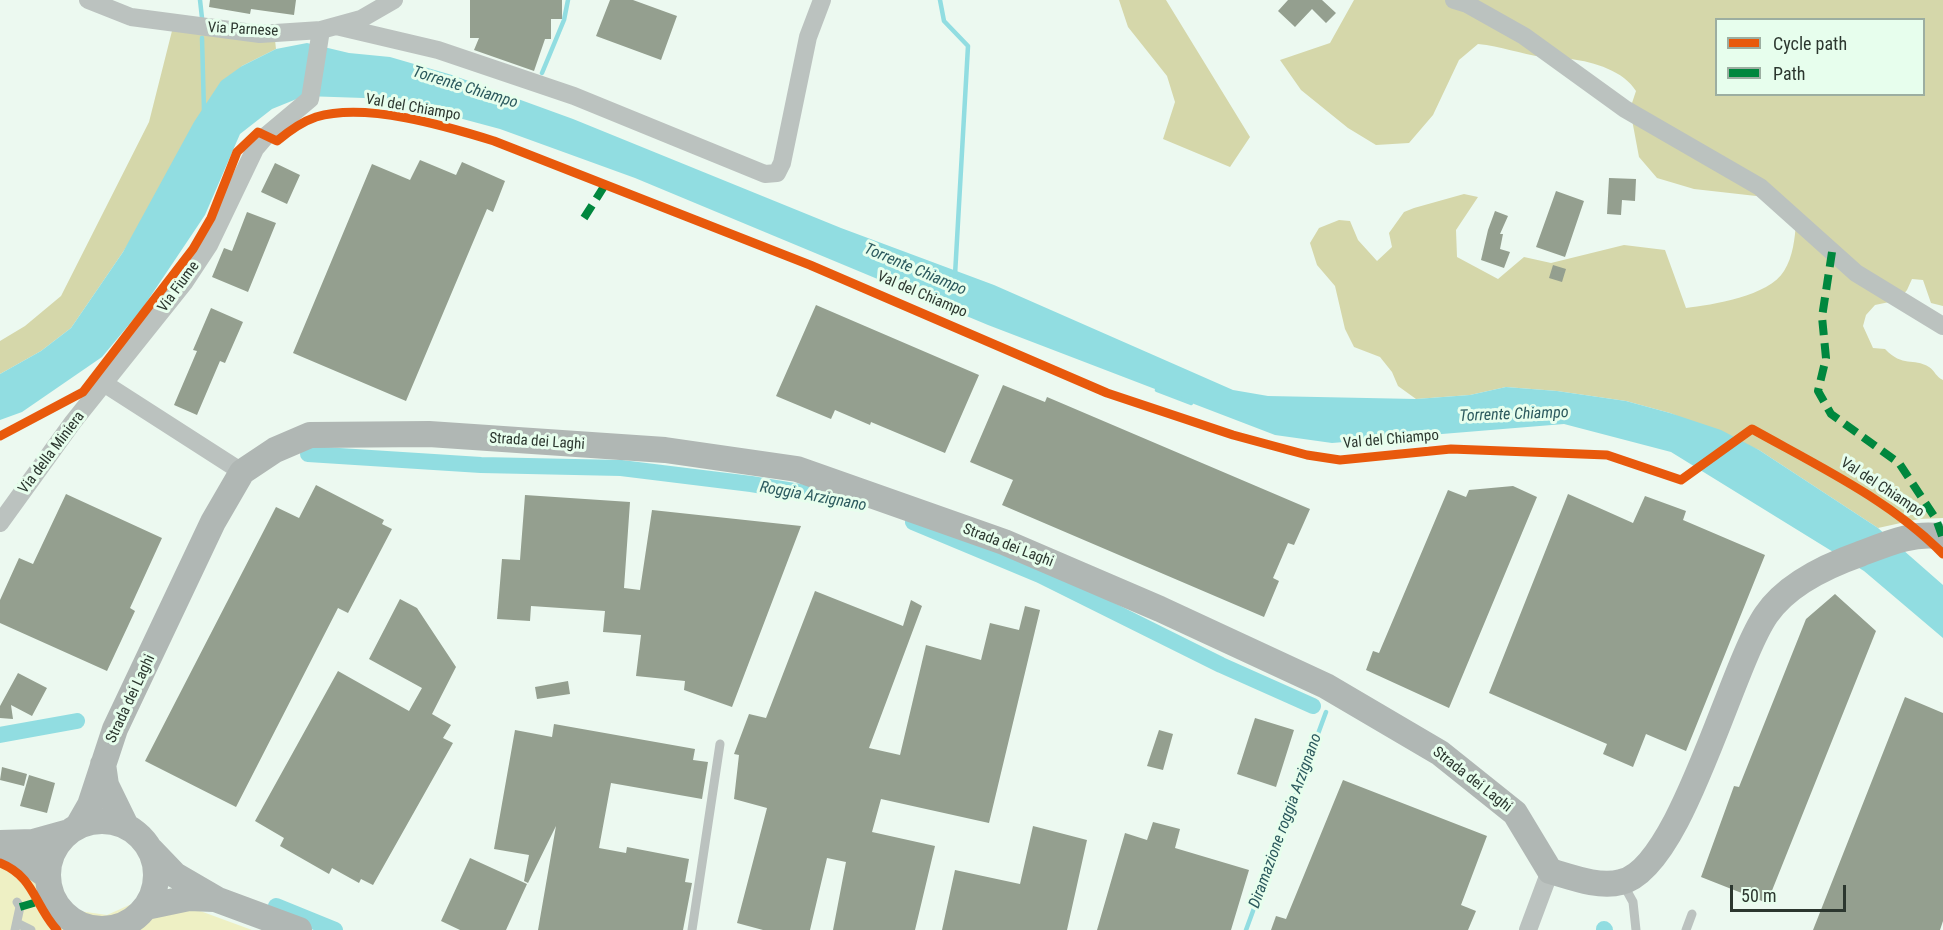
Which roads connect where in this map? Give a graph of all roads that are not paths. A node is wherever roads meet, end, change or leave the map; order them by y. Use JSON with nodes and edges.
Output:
{"nodes":[{"id":1,"x":88,"y":0,"type":"edge"},
{"id":2,"x":394,"y":0,"type":"edge"},
{"id":3,"x":822,"y":0,"type":"edge"},
{"id":4,"x":1454,"y":0,"type":"edge"},
{"id":5,"x":329,"y":28,"type":"junction"},
{"id":6,"x":1943,"y":327,"type":"edge"},
{"id":7,"x":105,"y":384,"type":"junction"},
{"id":8,"x":242,"y":472,"type":"junction"},
{"id":9,"x":0,"y":523,"type":"edge"},
{"id":10,"x":1943,"y":537,"type":"edge"},
{"id":11,"x":720,"y":744,"type":"dead end"},
{"id":12,"x":103,"y":763,"type":"junction"},
{"id":13,"x":126,"y":826,"type":"junction"},
{"id":14,"x":73,"y":829,"type":"junction"},
{"id":15,"x":0,"y":845,"type":"edge"},
{"id":16,"x":150,"y":850,"type":"junction"},
{"id":17,"x":1550,"y":871,"type":"junction"},
{"id":18,"x":47,"y":876,"type":"junction"},
{"id":19,"x":1622,"y":882,"type":"junction"},
{"id":20,"x":218,"y":900,"type":"junction"},
{"id":21,"x":17,"y":902,"type":"dead end"},
{"id":22,"x":146,"y":908,"type":"junction"},
{"id":23,"x":1692,"y":914,"type":"dead end"},
{"id":24,"x":72,"y":924,"type":"edge"},
{"id":25,"x":16,"y":927,"type":"edge"},
{"id":26,"x":113,"y":929,"type":"edge"},
{"id":27,"x":32,"y":930,"type":"edge"},
{"id":28,"x":299,"y":930,"type":"edge"},
{"id":29,"x":692,"y":930,"type":"edge"},
{"id":30,"x":1527,"y":930,"type":"edge"},
{"id":31,"x":1636,"y":930,"type":"edge"},
{"id":32,"x":1686,"y":930,"type":"edge"}],
"edges":[{"from":1,"to":5,"type":"street","name":"Via Parnese"},
{"from":2,"to":5,"type":"street","name":"Via Parnese"},
{"from":3,"to":5,"type":"street"},
{"from":4,"to":6,"type":"street"},
{"from":5,"to":7,"type":"street","name":"Via Fiume"},
{"from":7,"to":8,"type":"street"},
{"from":7,"to":9,"type":"street","name":"Via della Miniera"},
{"from":8,"to":12,"type":"street","name":"Strada dei Laghi"},
{"from":8,"to":17,"type":"street","name":"Strada dei Laghi"},
{"from":10,"to":19,"type":"street"},
{"from":11,"to":29,"type":"lane"},
{"from":12,"to":13,"type":"street"},
{"from":12,"to":14,"type":"street","name":"Strada dei Laghi"},
{"from":13,"to":14,"type":"street"},
{"from":13,"to":16,"type":"street"},
{"from":14,"to":15,"type":"street"},
{"from":14,"to":18,"type":"street"},
{"from":15,"to":18,"type":"street"},
{"from":16,"to":20,"type":"street"},
{"from":16,"to":22,"type":"street"},
{"from":17,"to":19,"type":"street"},
{"from":17,"to":30,"type":"street"},
{"from":18,"to":24,"type":"street"},
{"from":19,"to":31,"type":"lane"},
{"from":20,"to":22,"type":"street"},
{"from":20,"to":28,"type":"street"},
{"from":21,"to":25,"type":"lane"},
{"from":22,"to":26,"type":"street"},
{"from":23,"to":32,"type":"lane"},
{"from":24,"to":26,"type":"street"},
{"from":25,"to":27,"type":"lane"}]}
